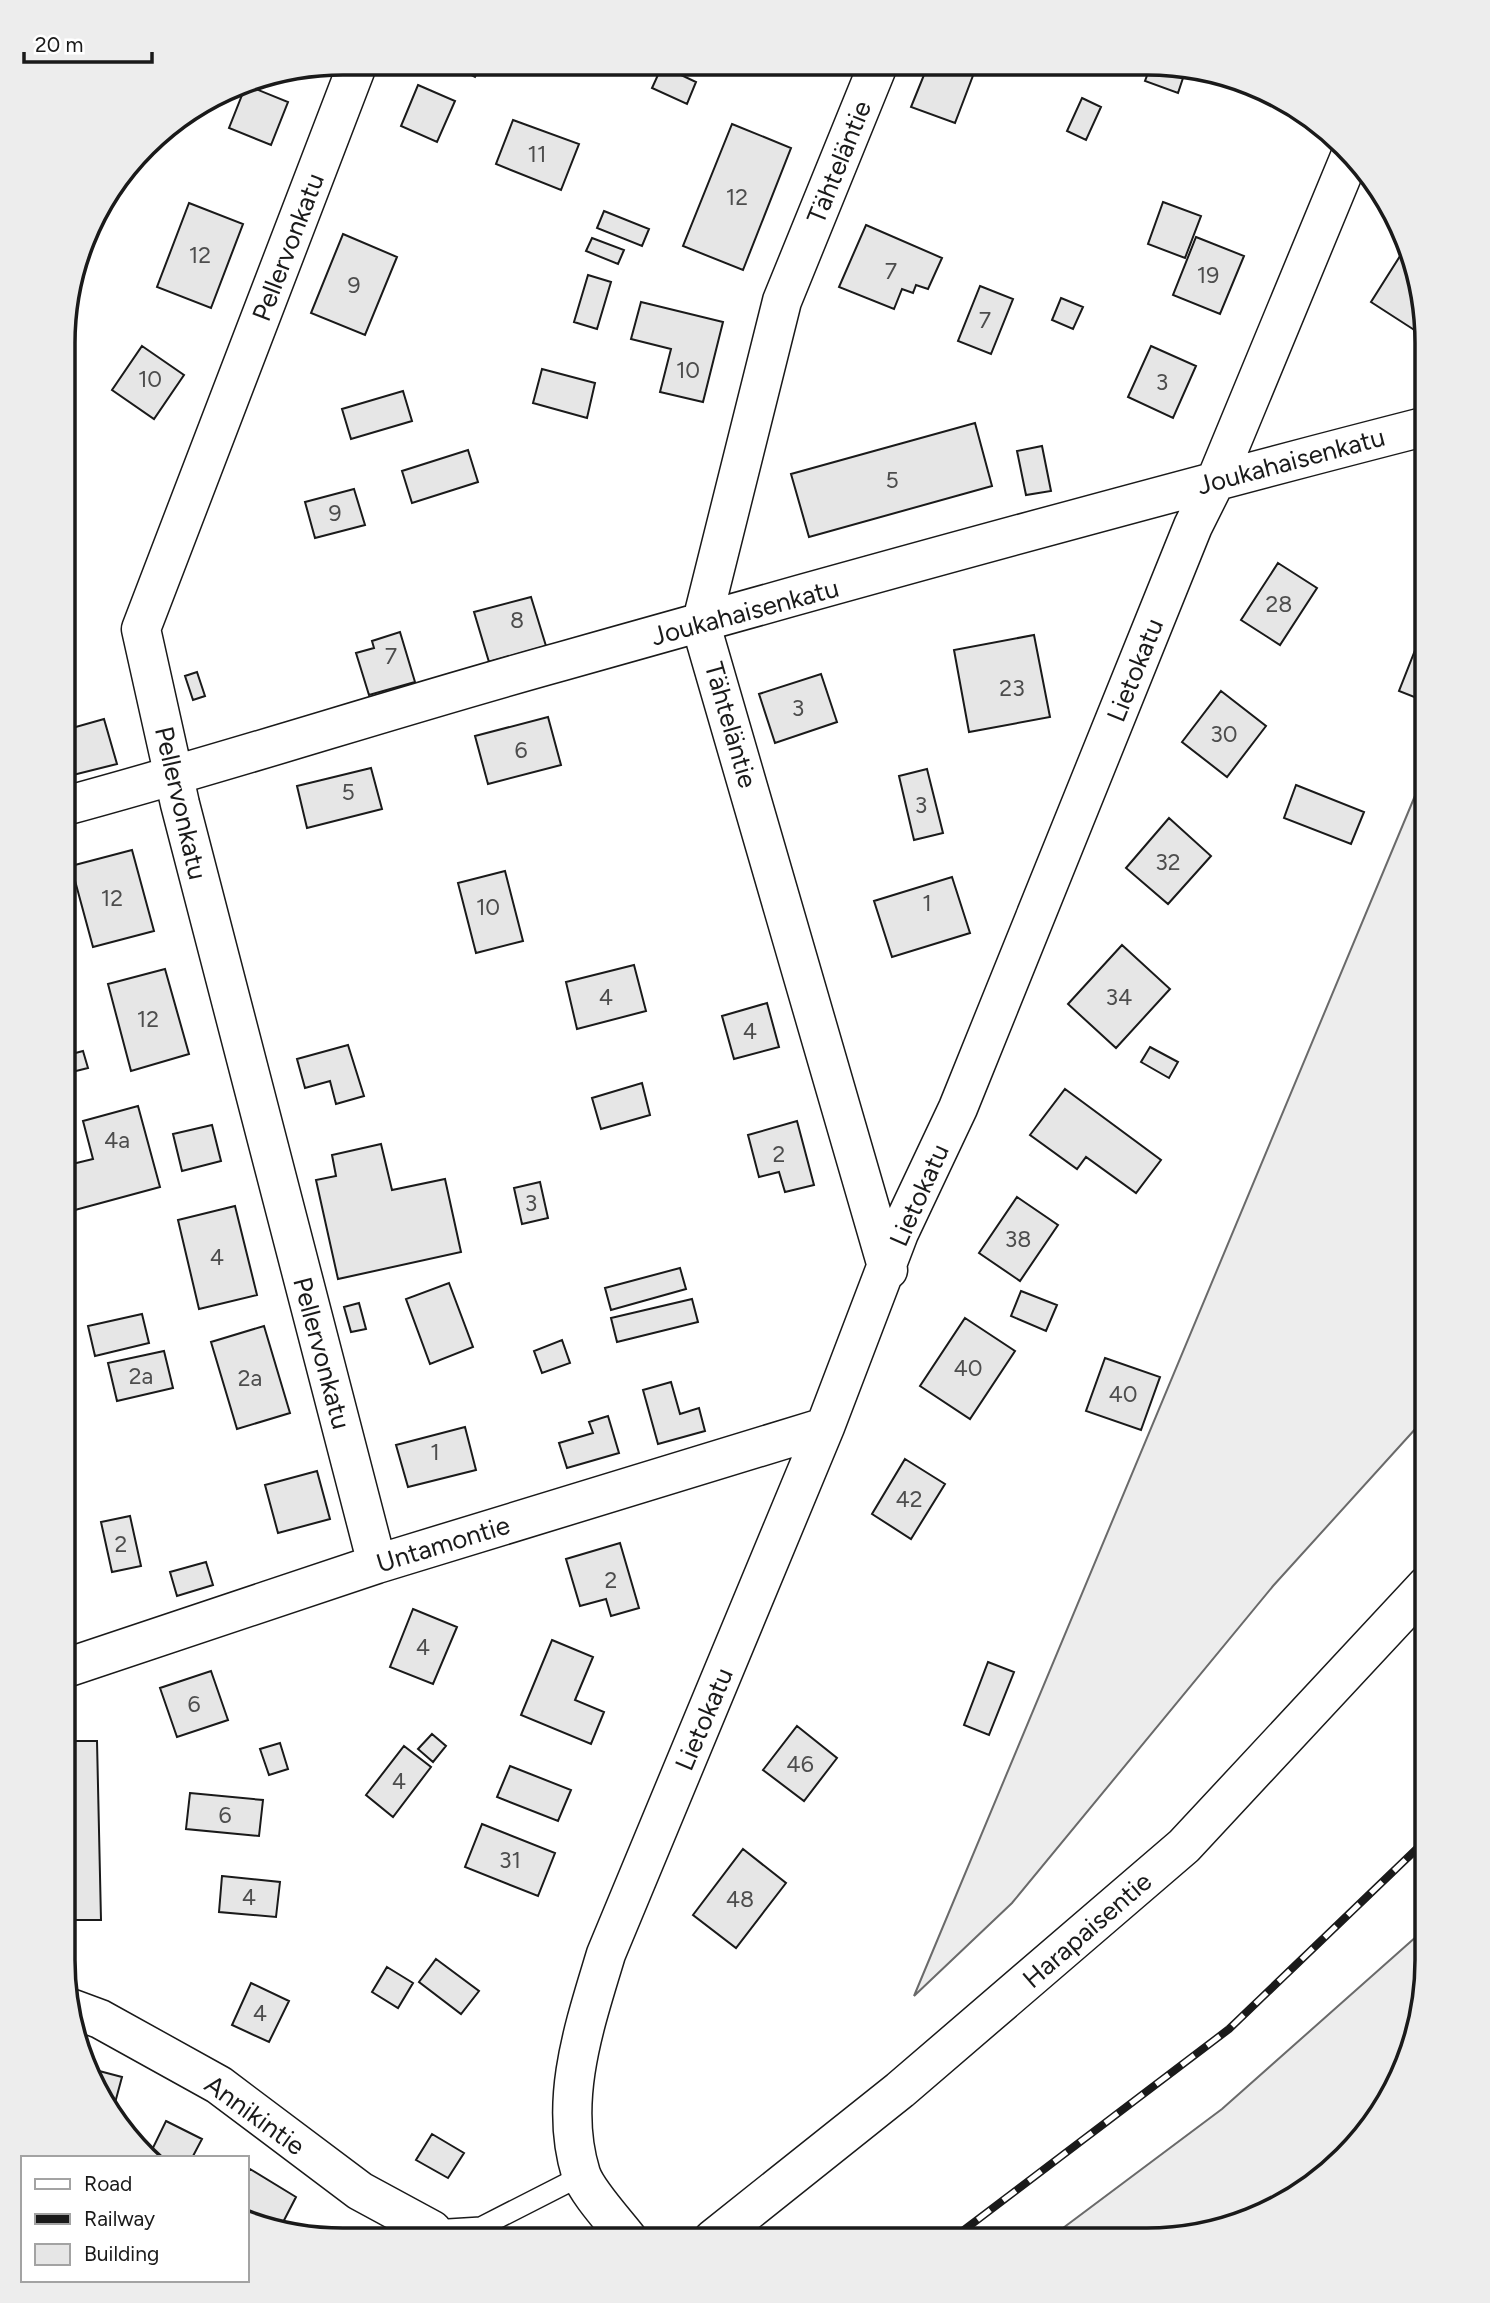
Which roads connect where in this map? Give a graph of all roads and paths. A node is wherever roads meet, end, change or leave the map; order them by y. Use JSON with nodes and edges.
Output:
{"nodes":[{"id":1,"x":353,"y":75,"type":"edge"},
{"id":2,"x":874,"y":75,"type":"edge"},
{"id":3,"x":1346,"y":165,"type":"edge"},
{"id":4,"x":1415,"y":429,"type":"edge"},
{"id":5,"x":1216,"y":480,"type":"junction"},
{"id":6,"x":701,"y":625,"type":"junction"},
{"id":7,"x":174,"y":776,"type":"junction"},
{"id":8,"x":75,"y":803,"type":"edge"},
{"id":9,"x":888,"y":1270,"type":"junction"},
{"id":10,"x":825,"y":1427,"type":"junction"},
{"id":11,"x":377,"y":1564,"type":"junction"},
{"id":12,"x":1415,"y":1598,"type":"edge"},
{"id":13,"x":75,"y":1665,"type":"edge"},
{"id":14,"x":80,"y":2012,"type":"edge"},
{"id":15,"x":582,"y":2176,"type":"junction"},
{"id":16,"x":428,"y":2228,"type":"edge"},
{"id":17,"x":465,"y":2228,"type":"edge"},
{"id":18,"x":620,"y":2228,"type":"edge"},
{"id":19,"x":727,"y":2228,"type":"edge"}],
"edges":[{"from":1,"to":7,"type":"street","name":"Pellervonkatu"},
{"from":2,"to":6,"type":"street","name":"Tähteläntie"},
{"from":3,"to":5,"type":"street","name":"Lietokatu"},
{"from":4,"to":5,"type":"street","name":"Joukahaisenkatu"},
{"from":5,"to":6,"type":"street","name":"Joukahaisenkatu"},
{"from":5,"to":9,"type":"street","name":"Lietokatu"},
{"from":6,"to":7,"type":"street","name":"Joukahaisenkatu"},
{"from":6,"to":9,"type":"street","name":"Tähteläntie"},
{"from":7,"to":8,"type":"street","name":"Joukahaisenkatu"},
{"from":7,"to":11,"type":"street","name":"Pellervonkatu"},
{"from":9,"to":10,"type":"street","name":"Lietokatu"},
{"from":10,"to":11,"type":"street","name":"Untamontie"},
{"from":10,"to":15,"type":"street","name":"Lietokatu"},
{"from":11,"to":13,"type":"street","name":"Untamontie"},
{"from":12,"to":19,"type":"street","name":"Harapaisentie"},
{"from":14,"to":16,"type":"street","name":"Annikintie"},
{"from":15,"to":17,"type":"lane"},
{"from":15,"to":18,"type":"street","name":"Lietokatu"}]}
